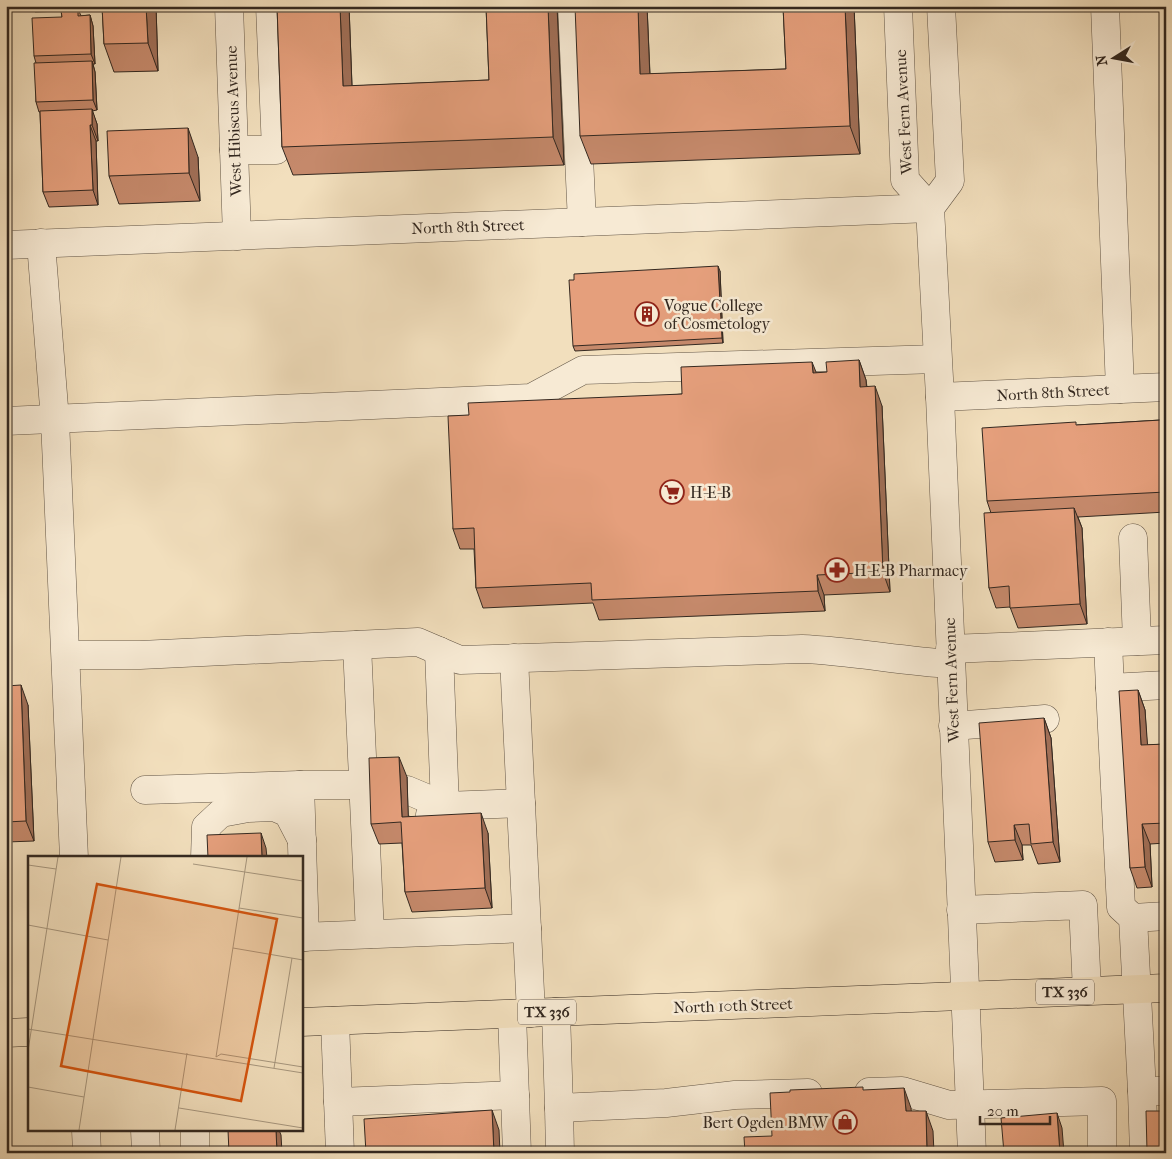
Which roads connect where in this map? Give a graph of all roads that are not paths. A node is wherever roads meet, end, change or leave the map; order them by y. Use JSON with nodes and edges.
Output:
{"nodes":[{"id":1,"x":229,"y":6,"type":"edge"},
{"id":2,"x":270,"y":6,"type":"edge"},
{"id":3,"x":572,"y":6,"type":"edge"},
{"id":4,"x":898,"y":6,"type":"edge"},
{"id":5,"x":941,"y":6,"type":"edge"},
{"id":6,"x":1105,"y":6,"type":"edge"},
{"id":7,"x":234,"y":150,"type":"junction"},
{"id":8,"x":930,"y":208,"type":"junction"},
{"id":9,"x":582,"y":222,"type":"junction"},
{"id":10,"x":237,"y":236,"type":"junction"},
{"id":11,"x":41,"y":243,"type":"junction"},
{"id":12,"x":6,"y":245,"type":"edge"},
{"id":13,"x":937,"y":359,"type":"junction"},
{"id":14,"x":1166,"y":386,"type":"edge"},
{"id":15,"x":1120,"y":389,"type":"junction"},
{"id":16,"x":940,"y":398,"type":"junction"},
{"id":17,"x":55,"y":420,"type":"junction"},
{"id":18,"x":6,"y":422,"type":"edge"},
{"id":19,"x":1133,"y":538,"type":"dead end"},
{"id":20,"x":1166,"y":640,"type":"edge"},
{"id":21,"x":1137,"y":641,"type":"junction"},
{"id":22,"x":1108,"y":642,"type":"junction"},
{"id":23,"x":358,"y":646,"type":"junction"},
{"id":24,"x":439,"y":651,"type":"junction"},
{"id":25,"x":66,"y":656,"type":"junction"},
{"id":26,"x":951,"y":656,"type":"junction"},
{"id":27,"x":514,"y":658,"type":"junction"},
{"id":28,"x":1166,"y":685,"type":"edge"},
{"id":29,"x":1110,"y":688,"type":"junction"},
{"id":30,"x":1045,"y":719,"type":"edge"},
{"id":31,"x":953,"y":726,"type":"junction"},
{"id":32,"x":300,"y":785,"type":"junction"},
{"id":33,"x":145,"y":790,"type":"dead end"},
{"id":34,"x":521,"y":802,"type":"junction"},
{"id":35,"x":372,"y":805,"type":"junction"},
{"id":36,"x":445,"y":806,"type":"junction"},
{"id":37,"x":408,"y":809,"type":"dead end"},
{"id":38,"x":302,"y":840,"type":"junction"},
{"id":39,"x":74,"y":856,"type":"edge"},
{"id":40,"x":205,"y":856,"type":"edge"},
{"id":41,"x":961,"y":910,"type":"junction"},
{"id":42,"x":1166,"y":916,"type":"edge"},
{"id":43,"x":1133,"y":918,"type":"junction"},
{"id":44,"x":527,"y":928,"type":"junction"},
{"id":45,"x":370,"y":934,"type":"junction"},
{"id":46,"x":303,"y":937,"type":"edge"},
{"id":47,"x":1166,"y":988,"type":"edge"},
{"id":48,"x":1136,"y":990,"type":"junction"},
{"id":49,"x":1087,"y":991,"type":"junction"},
{"id":50,"x":964,"y":996,"type":"junction"},
{"id":51,"x":533,"y":1013,"type":"junction"},
{"id":52,"x":335,"y":1020,"type":"junction"},
{"id":53,"x":302,"y":1022,"type":"edge"},
{"id":54,"x":28,"y":1032,"type":"edge"},
{"id":55,"x":6,"y":1033,"type":"edge"},
{"id":56,"x":1154,"y":1091,"type":"edge"},
{"id":57,"x":515,"y":1095,"type":"junction"},
{"id":58,"x":338,"y":1102,"type":"junction"},
{"id":59,"x":970,"y":1105,"type":"junction"},
{"id":60,"x":559,"y":1108,"type":"junction"},
{"id":61,"x":86,"y":1132,"type":"edge"},
{"id":62,"x":145,"y":1132,"type":"edge"},
{"id":63,"x":195,"y":1132,"type":"edge"},
{"id":64,"x":88,"y":1153,"type":"edge"},
{"id":65,"x":146,"y":1153,"type":"edge"},
{"id":66,"x":195,"y":1153,"type":"edge"},
{"id":67,"x":340,"y":1153,"type":"edge"},
{"id":68,"x":517,"y":1153,"type":"edge"},
{"id":69,"x":560,"y":1153,"type":"edge"},
{"id":70,"x":972,"y":1153,"type":"edge"},
{"id":71,"x":1102,"y":1153,"type":"edge"},
{"id":72,"x":1144,"y":1153,"type":"edge"}],
"edges":[{"from":1,"to":7,"type":"street","name":"West Hibiscus Avenue"},
{"from":2,"to":7,"type":"street"},
{"from":3,"to":9,"type":"street"},
{"from":4,"to":8,"type":"street","name":"West Fern Avenue"},
{"from":5,"to":8,"type":"street"},
{"from":6,"to":15,"type":"street"},
{"from":7,"to":10,"type":"street","name":"West Hibiscus Avenue"},
{"from":8,"to":9,"type":"street","name":"North 8th Street"},
{"from":8,"to":13,"type":"street","name":"West Fern Avenue"},
{"from":9,"to":10,"type":"street","name":"North 8th Street"},
{"from":10,"to":11,"type":"street","name":"North 8th Street"},
{"from":11,"to":12,"type":"street","name":"North 8th Street"},
{"from":11,"to":17,"type":"street"},
{"from":13,"to":16,"type":"street","name":"West Fern Avenue"},
{"from":13,"to":17,"type":"street"},
{"from":14,"to":15,"type":"street","name":"North 8th Street"},
{"from":15,"to":16,"type":"street","name":"North 8th Street"},
{"from":16,"to":26,"type":"street","name":"West Fern Avenue"},
{"from":17,"to":18,"type":"street"},
{"from":17,"to":25,"type":"street"},
{"from":19,"to":21,"type":"street"},
{"from":20,"to":21,"type":"street"},
{"from":21,"to":22,"type":"street"},
{"from":22,"to":26,"type":"street"},
{"from":22,"to":29,"type":"street"},
{"from":23,"to":24,"type":"street"},
{"from":23,"to":25,"type":"street"},
{"from":23,"to":35,"type":"street"},
{"from":24,"to":27,"type":"street"},
{"from":24,"to":36,"type":"street"},
{"from":25,"to":39,"type":"street"},
{"from":26,"to":27,"type":"street"},
{"from":26,"to":31,"type":"street","name":"West Fern Avenue"},
{"from":27,"to":34,"type":"street"},
{"from":28,"to":29,"type":"street"},
{"from":29,"to":43,"type":"street"},
{"from":30,"to":31,"type":"street"},
{"from":31,"to":41,"type":"street","name":"West Fern Avenue"},
{"from":32,"to":33,"type":"street"},
{"from":32,"to":35,"type":"street"},
{"from":32,"to":38,"type":"street"},
{"from":34,"to":36,"type":"street"},
{"from":34,"to":44,"type":"street"},
{"from":35,"to":45,"type":"street"},
{"from":36,"to":37,"type":"street"},
{"from":38,"to":40,"type":"street"},
{"from":38,"to":46,"type":"street"},
{"from":41,"to":49,"type":"street"},
{"from":41,"to":50,"type":"street","name":"West Fern Avenue"},
{"from":42,"to":43,"type":"street"},
{"from":43,"to":48,"type":"street"},
{"from":44,"to":45,"type":"street"},
{"from":44,"to":51,"type":"street"},
{"from":45,"to":46,"type":"street"},
{"from":47,"to":48,"type":"main road","name":"North 10th Street","number":"TX 336"},
{"from":48,"to":49,"type":"main road","name":"North 10th Street","number":"TX 336"},
{"from":48,"to":56,"type":"street"},
{"from":49,"to":50,"type":"main road","name":"North 10th Street","number":"TX 336"},
{"from":50,"to":51,"type":"main road","name":"North 10th Street","number":"TX 336"},
{"from":50,"to":59,"type":"street","name":"West Fern Avenue"},
{"from":51,"to":52,"type":"main road","name":"North 10th Street","number":"TX 336"},
{"from":51,"to":57,"type":"street"},
{"from":51,"to":60,"type":"street"},
{"from":52,"to":53,"type":"main road","name":"North 10th Street","number":"TX 336"},
{"from":52,"to":58,"type":"street"},
{"from":54,"to":55,"type":"main road"},
{"from":56,"to":72,"type":"street"},
{"from":57,"to":58,"type":"street"},
{"from":57,"to":68,"type":"street"},
{"from":58,"to":67,"type":"street"},
{"from":59,"to":60,"type":"street"},
{"from":59,"to":70,"type":"street","name":"West Fern Avenue"},
{"from":59,"to":71,"type":"street"},
{"from":60,"to":69,"type":"street"},
{"from":61,"to":64,"type":"street"},
{"from":62,"to":65,"type":"street"},
{"from":63,"to":66,"type":"street"}]}
